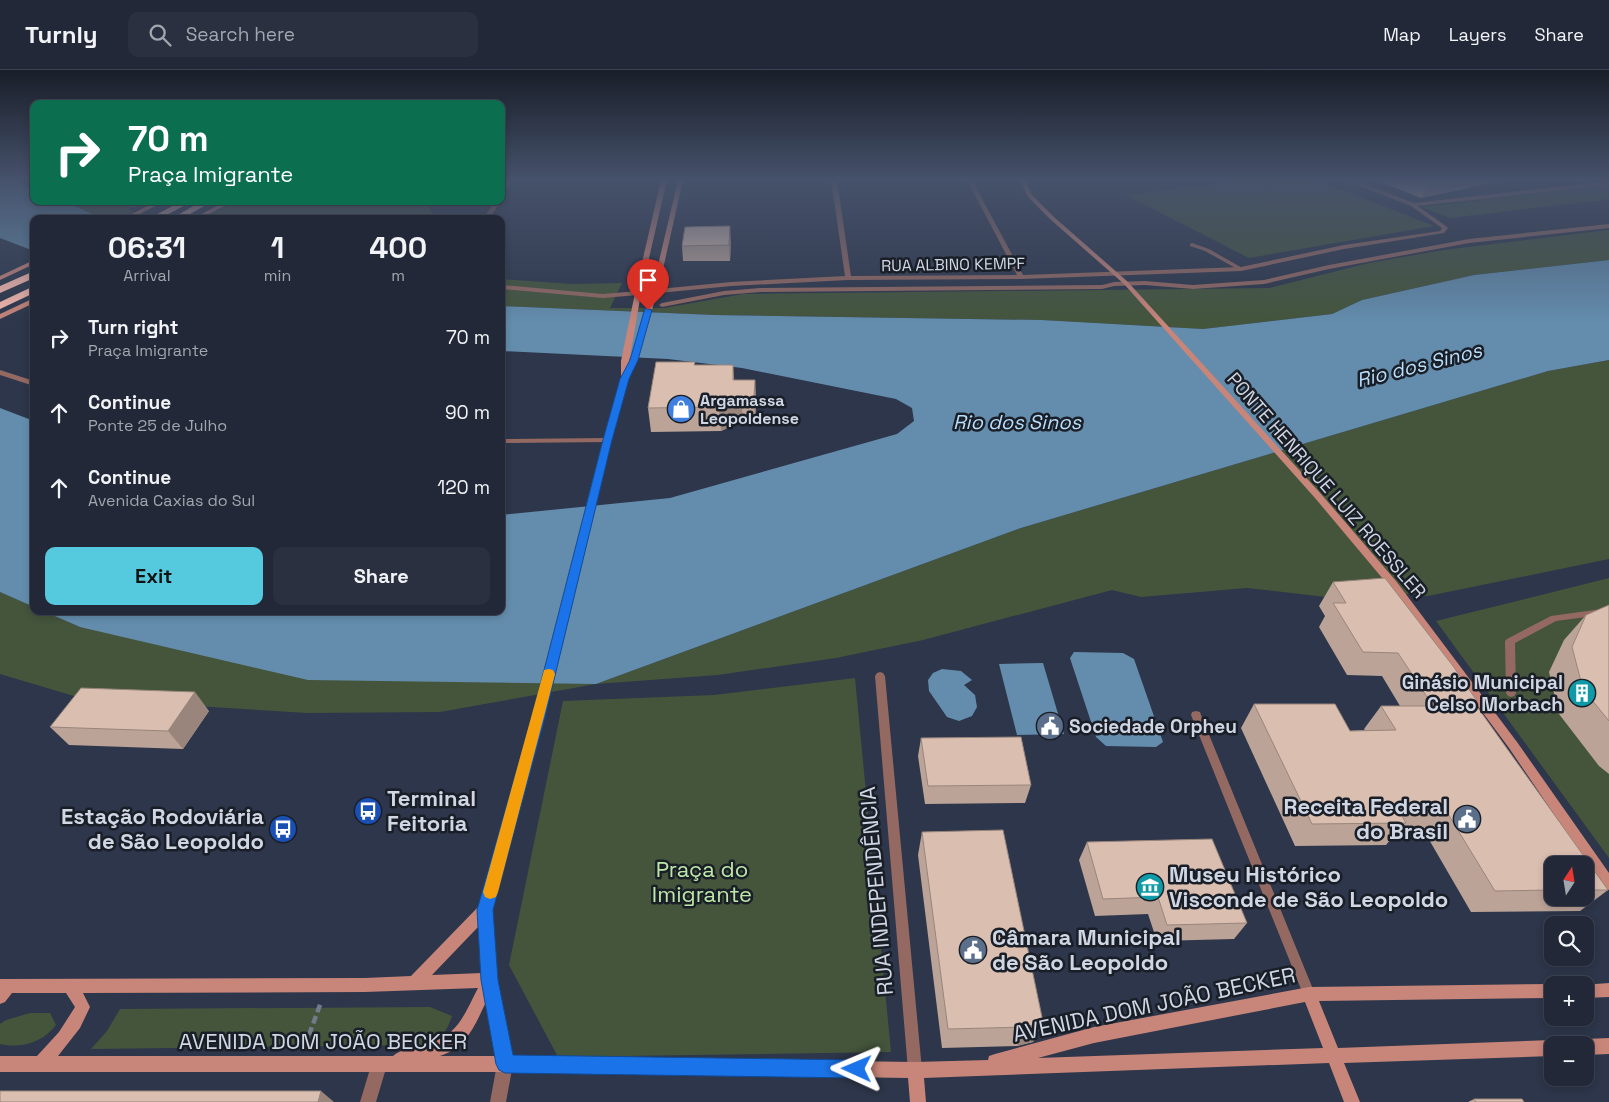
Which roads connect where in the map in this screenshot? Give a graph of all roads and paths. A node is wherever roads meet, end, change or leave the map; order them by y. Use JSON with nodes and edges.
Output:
{"nodes":[{"id":1,"x":653,"y":228,"type":"edge"},
{"id":2,"x":669,"y":228,"type":"edge"},
{"id":3,"x":841,"y":228,"type":"edge"},
{"id":4,"x":994,"y":228,"type":"edge"},
{"id":5,"x":1064,"y":228,"type":"edge"},
{"id":6,"x":1445,"y":228,"type":"edge"},
{"id":7,"x":1590,"y":228,"type":"edge"},
{"id":8,"x":1192,"y":245,"type":"dead end"},
{"id":9,"x":30,"y":264,"type":"edge"},
{"id":10,"x":1241,"y":269,"type":"junction"},
{"id":11,"x":30,"y":276,"type":"edge"},
{"id":12,"x":1021,"y":277,"type":"junction"},
{"id":13,"x":0,"y":278,"type":"edge"},
{"id":14,"x":848,"y":278,"type":"junction"},
{"id":15,"x":505,"y":287,"type":"edge"},
{"id":16,"x":691,"y":288,"type":"junction"},
{"id":17,"x":0,"y":290,"type":"edge"},
{"id":18,"x":30,"y":291,"type":"edge"},
{"id":19,"x":653,"y":292,"type":"junction"},
{"id":20,"x":638,"y":293,"type":"junction"},
{"id":21,"x":702,"y":297,"type":"junction"},
{"id":22,"x":30,"y":302,"type":"edge"},
{"id":23,"x":662,"y":305,"type":"dead end"},
{"id":24,"x":0,"y":306,"type":"edge"},
{"id":25,"x":0,"y":316,"type":"edge"},
{"id":26,"x":0,"y":372,"type":"edge"},
{"id":27,"x":624,"y":379,"type":"junction"},
{"id":28,"x":30,"y":383,"type":"edge"},
{"id":29,"x":607,"y":440,"type":"junction"},
{"id":30,"x":505,"y":441,"type":"edge"},
{"id":31,"x":1609,"y":611,"type":"edge"},
{"id":32,"x":880,"y":676,"type":"dead end"},
{"id":33,"x":1511,"y":692,"type":"dead end"},
{"id":34,"x":1196,"y":715,"type":"dead end"},
{"id":35,"x":1609,"y":884,"type":"edge"},
{"id":36,"x":485,"y":910,"type":"junction"},
{"id":37,"x":490,"y":980,"type":"junction"},
{"id":38,"x":415,"y":982,"type":"junction"},
{"id":39,"x":328,"y":985,"type":"junction"},
{"id":40,"x":70,"y":986,"type":"junction"},
{"id":41,"x":3,"y":989,"type":"edge"},
{"id":42,"x":1609,"y":990,"type":"edge"},
{"id":43,"x":1544,"y":991,"type":"edge"},
{"id":44,"x":1594,"y":991,"type":"edge"},
{"id":45,"x":1309,"y":994,"type":"junction"},
{"id":46,"x":1609,"y":1046,"type":"edge"},
{"id":47,"x":1594,"y":1047,"type":"edge"},
{"id":48,"x":1544,"y":1048,"type":"edge"},
{"id":49,"x":302,"y":1054,"type":"dead end"},
{"id":50,"x":1333,"y":1055,"type":"junction"},
{"id":51,"x":0,"y":1064,"type":"edge"},
{"id":52,"x":40,"y":1064,"type":"junction"},
{"id":53,"x":379,"y":1064,"type":"junction"},
{"id":54,"x":505,"y":1064,"type":"junction"},
{"id":55,"x":977,"y":1067,"type":"junction"},
{"id":56,"x":915,"y":1070,"type":"junction"},
{"id":57,"x":368,"y":1102,"type":"edge"},
{"id":58,"x":498,"y":1102,"type":"edge"},
{"id":59,"x":918,"y":1102,"type":"edge"},
{"id":60,"x":1352,"y":1102,"type":"edge"}],
"edges":[{"from":1,"to":20,"type":"street"},
{"from":2,"to":19,"type":"street"},
{"from":3,"to":14,"type":"street"},
{"from":4,"to":12,"type":"street"},
{"from":5,"to":35,"type":"street","name":"PONTE HENRIQUE LUIZ ROESSLER"},
{"from":6,"to":10,"type":"street","name":"RUA ALBINO KEMPF"},
{"from":7,"to":21,"type":"lane"},
{"from":8,"to":10,"type":"lane"},
{"from":9,"to":13,"type":"street"},
{"from":10,"to":12,"type":"street","name":"RUA ALBINO KEMPF"},
{"from":11,"to":17,"type":"highway"},
{"from":12,"to":14,"type":"street","name":"RUA ALBINO KEMPF"},
{"from":14,"to":16,"type":"street","name":"RUA ALBINO KEMPF"},
{"from":15,"to":20,"type":"lane"},
{"from":16,"to":19,"type":"street","name":"RUA ALBINO KEMPF"},
{"from":16,"to":21,"type":"lane"},
{"from":18,"to":24,"type":"highway"},
{"from":19,"to":20,"type":"street","name":"RUA ALBINO KEMPF"},
{"from":19,"to":27,"type":"street"},
{"from":20,"to":27,"type":"street"},
{"from":21,"to":23,"type":"lane"},
{"from":22,"to":25,"type":"street"},
{"from":26,"to":28,"type":"street"},
{"from":27,"to":29,"type":"street"},
{"from":29,"to":30,"type":"street"},
{"from":29,"to":36,"type":"street"},
{"from":31,"to":33,"type":"lane"},
{"from":32,"to":56,"type":"lane","name":"RUA INDEPENDÊNCIA"},
{"from":34,"to":45,"type":"lane"},
{"from":36,"to":37,"type":"street"},
{"from":36,"to":38,"type":"street"},
{"from":37,"to":38,"type":"street"},
{"from":37,"to":53,"type":"street"},
{"from":37,"to":54,"type":"street"},
{"from":38,"to":39,"type":"street"},
{"from":39,"to":40,"type":"street"},
{"from":39,"to":49,"type":"path"},
{"from":40,"to":41,"type":"street"},
{"from":40,"to":52,"type":"street"},
{"from":42,"to":44,"type":"street"},
{"from":43,"to":45,"type":"street","name":"AVENIDA DOM JOÃO BECKER"},
{"from":45,"to":50,"type":"street"},
{"from":45,"to":55,"type":"street","name":"AVENIDA DOM JOÃO BECKER"},
{"from":46,"to":47,"type":"street"},
{"from":48,"to":50,"type":"street","name":"AVENIDA DOM JOÃO BECKER"},
{"from":50,"to":55,"type":"street","name":"AVENIDA DOM JOÃO BECKER"},
{"from":50,"to":60,"type":"street"},
{"from":51,"to":52,"type":"street","name":"AVENIDA DOM JOÃO BECKER"},
{"from":52,"to":53,"type":"street","name":"AVENIDA DOM JOÃO BECKER"},
{"from":53,"to":54,"type":"street","name":"AVENIDA DOM JOÃO BECKER"},
{"from":53,"to":57,"type":"street"},
{"from":54,"to":56,"type":"street","name":"AVENIDA DOM JOÃO BECKER"},
{"from":54,"to":58,"type":"street"},
{"from":55,"to":56,"type":"street","name":"AVENIDA DOM JOÃO BECKER"},
{"from":56,"to":59,"type":"street","name":"RUA INDEPENDÊNCIA"}]}
